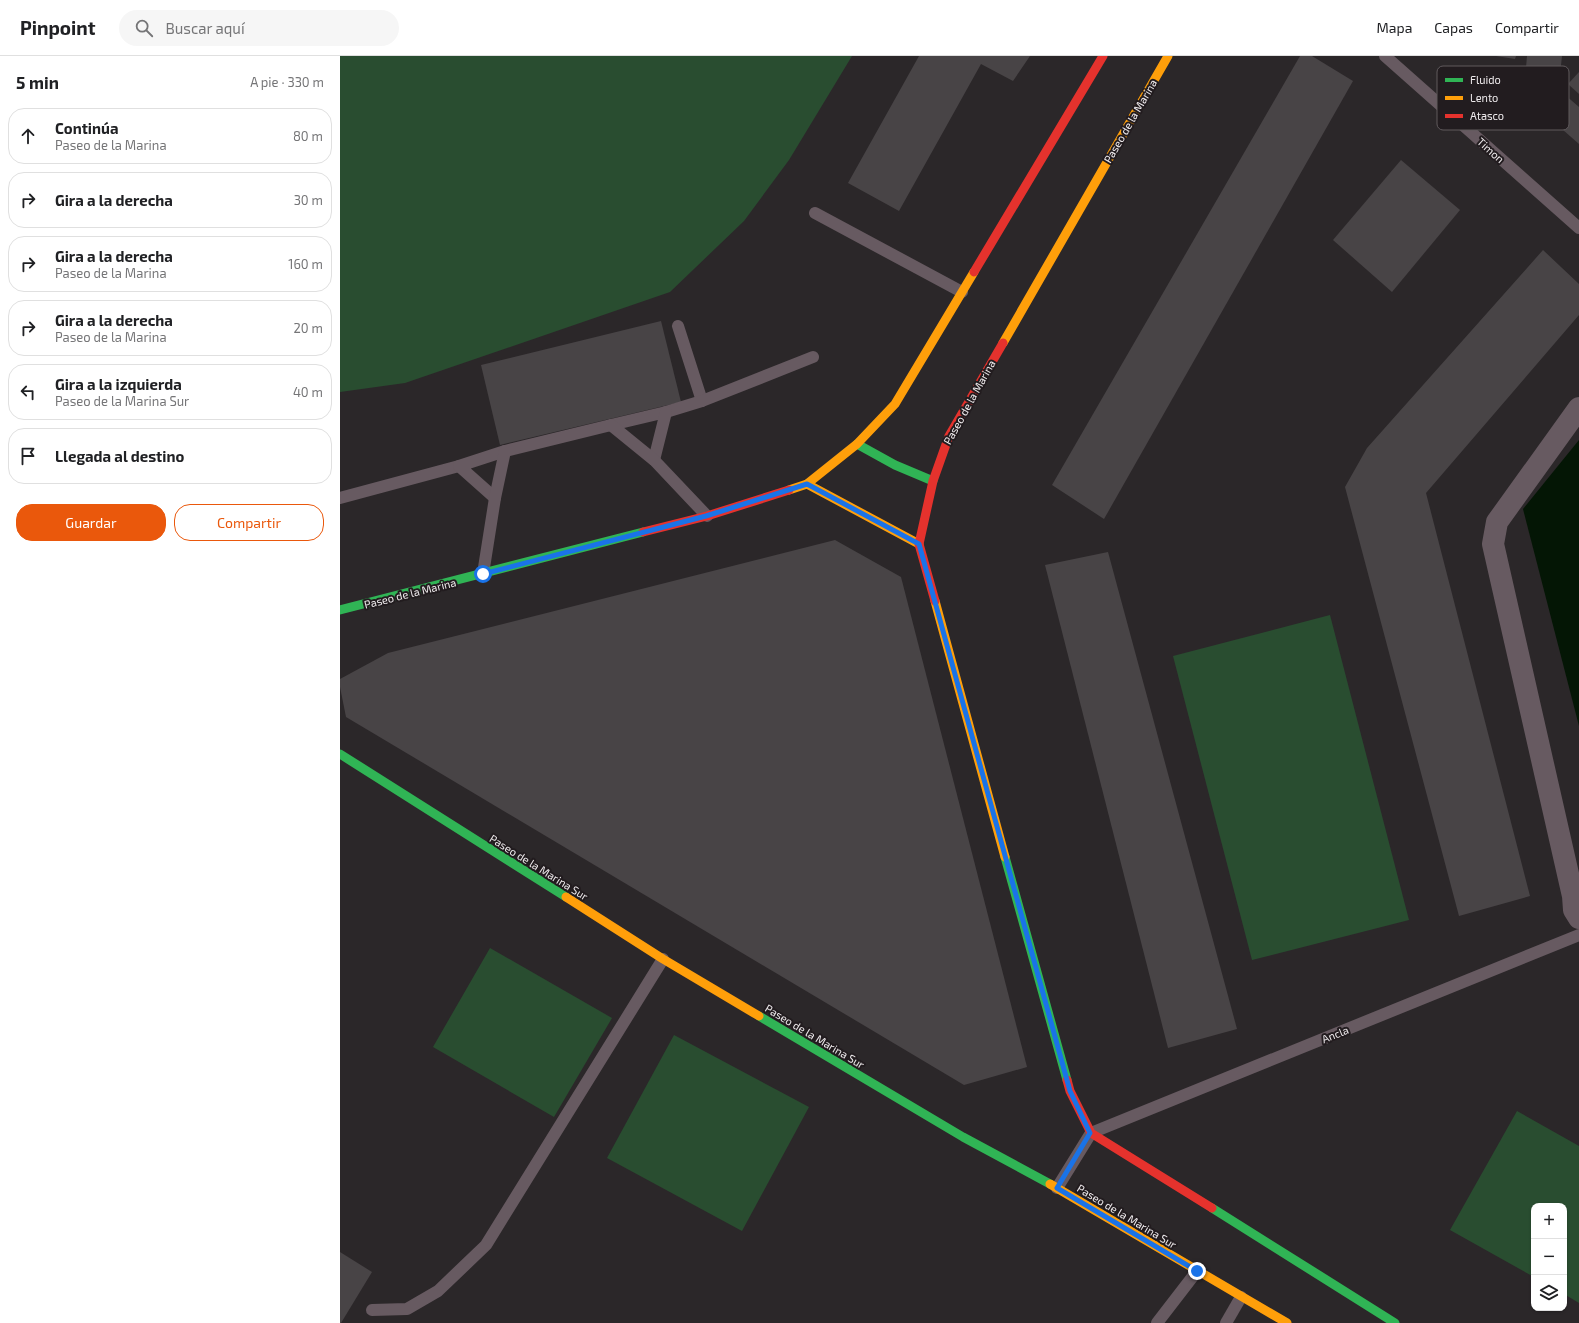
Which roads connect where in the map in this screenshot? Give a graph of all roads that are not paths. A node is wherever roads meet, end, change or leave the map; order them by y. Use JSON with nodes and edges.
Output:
{"nodes":[{"id":1,"x":1103,"y":56,"type":"edge"},
{"id":2,"x":1168,"y":56,"type":"edge"},
{"id":3,"x":1385,"y":56,"type":"edge"},
{"id":4,"x":1437,"y":102,"type":"edge"},
{"id":5,"x":1468,"y":130,"type":"edge"},
{"id":6,"x":815,"y":213,"type":"dead end"},
{"id":7,"x":1579,"y":228,"type":"edge"},
{"id":8,"x":962,"y":292,"type":"junction"},
{"id":9,"x":678,"y":326,"type":"dead end"},
{"id":10,"x":813,"y":357,"type":"dead end"},
{"id":11,"x":702,"y":401,"type":"junction"},
{"id":12,"x":1579,"y":408,"type":"edge"},
{"id":13,"x":666,"y":412,"type":"junction"},
{"id":14,"x":611,"y":425,"type":"junction"},
{"id":15,"x":857,"y":444,"type":"junction"},
{"id":16,"x":505,"y":451,"type":"junction"},
{"id":17,"x":654,"y":460,"type":"junction"},
{"id":18,"x":460,"y":466,"type":"junction"},
{"id":19,"x":932,"y":481,"type":"junction"},
{"id":20,"x":807,"y":484,"type":"junction"},
{"id":21,"x":340,"y":498,"type":"edge"},
{"id":22,"x":494,"y":498,"type":"junction"},
{"id":23,"x":706,"y":516,"type":"junction"},
{"id":24,"x":919,"y":544,"type":"junction"},
{"id":25,"x":483,"y":574,"type":"junction"},
{"id":26,"x":340,"y":610,"type":"edge"},
{"id":27,"x":340,"y":754,"type":"edge"},
{"id":28,"x":1579,"y":918,"type":"edge"},
{"id":29,"x":1579,"y":935,"type":"edge"},
{"id":30,"x":663,"y":959,"type":"junction"},
{"id":31,"x":1090,"y":1133,"type":"junction"},
{"id":32,"x":1057,"y":1188,"type":"junction"},
{"id":33,"x":1197,"y":1271,"type":"junction"},
{"id":34,"x":1242,"y":1297,"type":"junction"},
{"id":35,"x":372,"y":1310,"type":"dead end"},
{"id":36,"x":1157,"y":1323,"type":"edge"},
{"id":37,"x":1226,"y":1323,"type":"edge"},
{"id":38,"x":1287,"y":1323,"type":"edge"},
{"id":39,"x":1395,"y":1323,"type":"edge"}],
"edges":[{"from":1,"to":8,"type":"street","name":"Paseo de la Marina"},
{"from":2,"to":19,"type":"street","name":"Paseo de la Marina"},
{"from":3,"to":4,"type":"lane","name":"Timon"},
{"from":5,"to":7,"type":"lane","name":"Timon"},
{"from":6,"to":8,"type":"lane"},
{"from":8,"to":15,"type":"street","name":"Paseo de la Marina"},
{"from":9,"to":11,"type":"lane"},
{"from":10,"to":11,"type":"lane"},
{"from":11,"to":13,"type":"lane"},
{"from":12,"to":28,"type":"street"},
{"from":13,"to":14,"type":"lane"},
{"from":13,"to":17,"type":"lane"},
{"from":14,"to":16,"type":"lane"},
{"from":14,"to":17,"type":"lane"},
{"from":15,"to":19,"type":"street"},
{"from":15,"to":20,"type":"street","name":"Paseo de la Marina"},
{"from":16,"to":18,"type":"lane"},
{"from":16,"to":22,"type":"lane"},
{"from":17,"to":23,"type":"lane"},
{"from":18,"to":21,"type":"lane"},
{"from":18,"to":22,"type":"lane"},
{"from":19,"to":24,"type":"street","name":"Paseo de la Marina"},
{"from":20,"to":23,"type":"street","name":"Paseo de la Marina"},
{"from":20,"to":24,"type":"street"},
{"from":22,"to":25,"type":"lane"},
{"from":23,"to":25,"type":"street","name":"Paseo de la Marina"},
{"from":24,"to":31,"type":"street","name":"Paseo de la Marina"},
{"from":25,"to":26,"type":"street","name":"Paseo de la Marina"},
{"from":27,"to":30,"type":"street","name":"Paseo de la Marina Sur"},
{"from":29,"to":31,"type":"lane","name":"Ancla"},
{"from":30,"to":32,"type":"street","name":"Paseo de la Marina Sur"},
{"from":30,"to":35,"type":"lane"},
{"from":31,"to":32,"type":"lane"},
{"from":31,"to":39,"type":"street"},
{"from":32,"to":33,"type":"street","name":"Paseo de la Marina Sur"},
{"from":33,"to":34,"type":"street","name":"Paseo de la Marina Sur"},
{"from":33,"to":36,"type":"lane"},
{"from":34,"to":37,"type":"lane"},
{"from":34,"to":38,"type":"street","name":"Paseo de la Marina Sur"}]}
